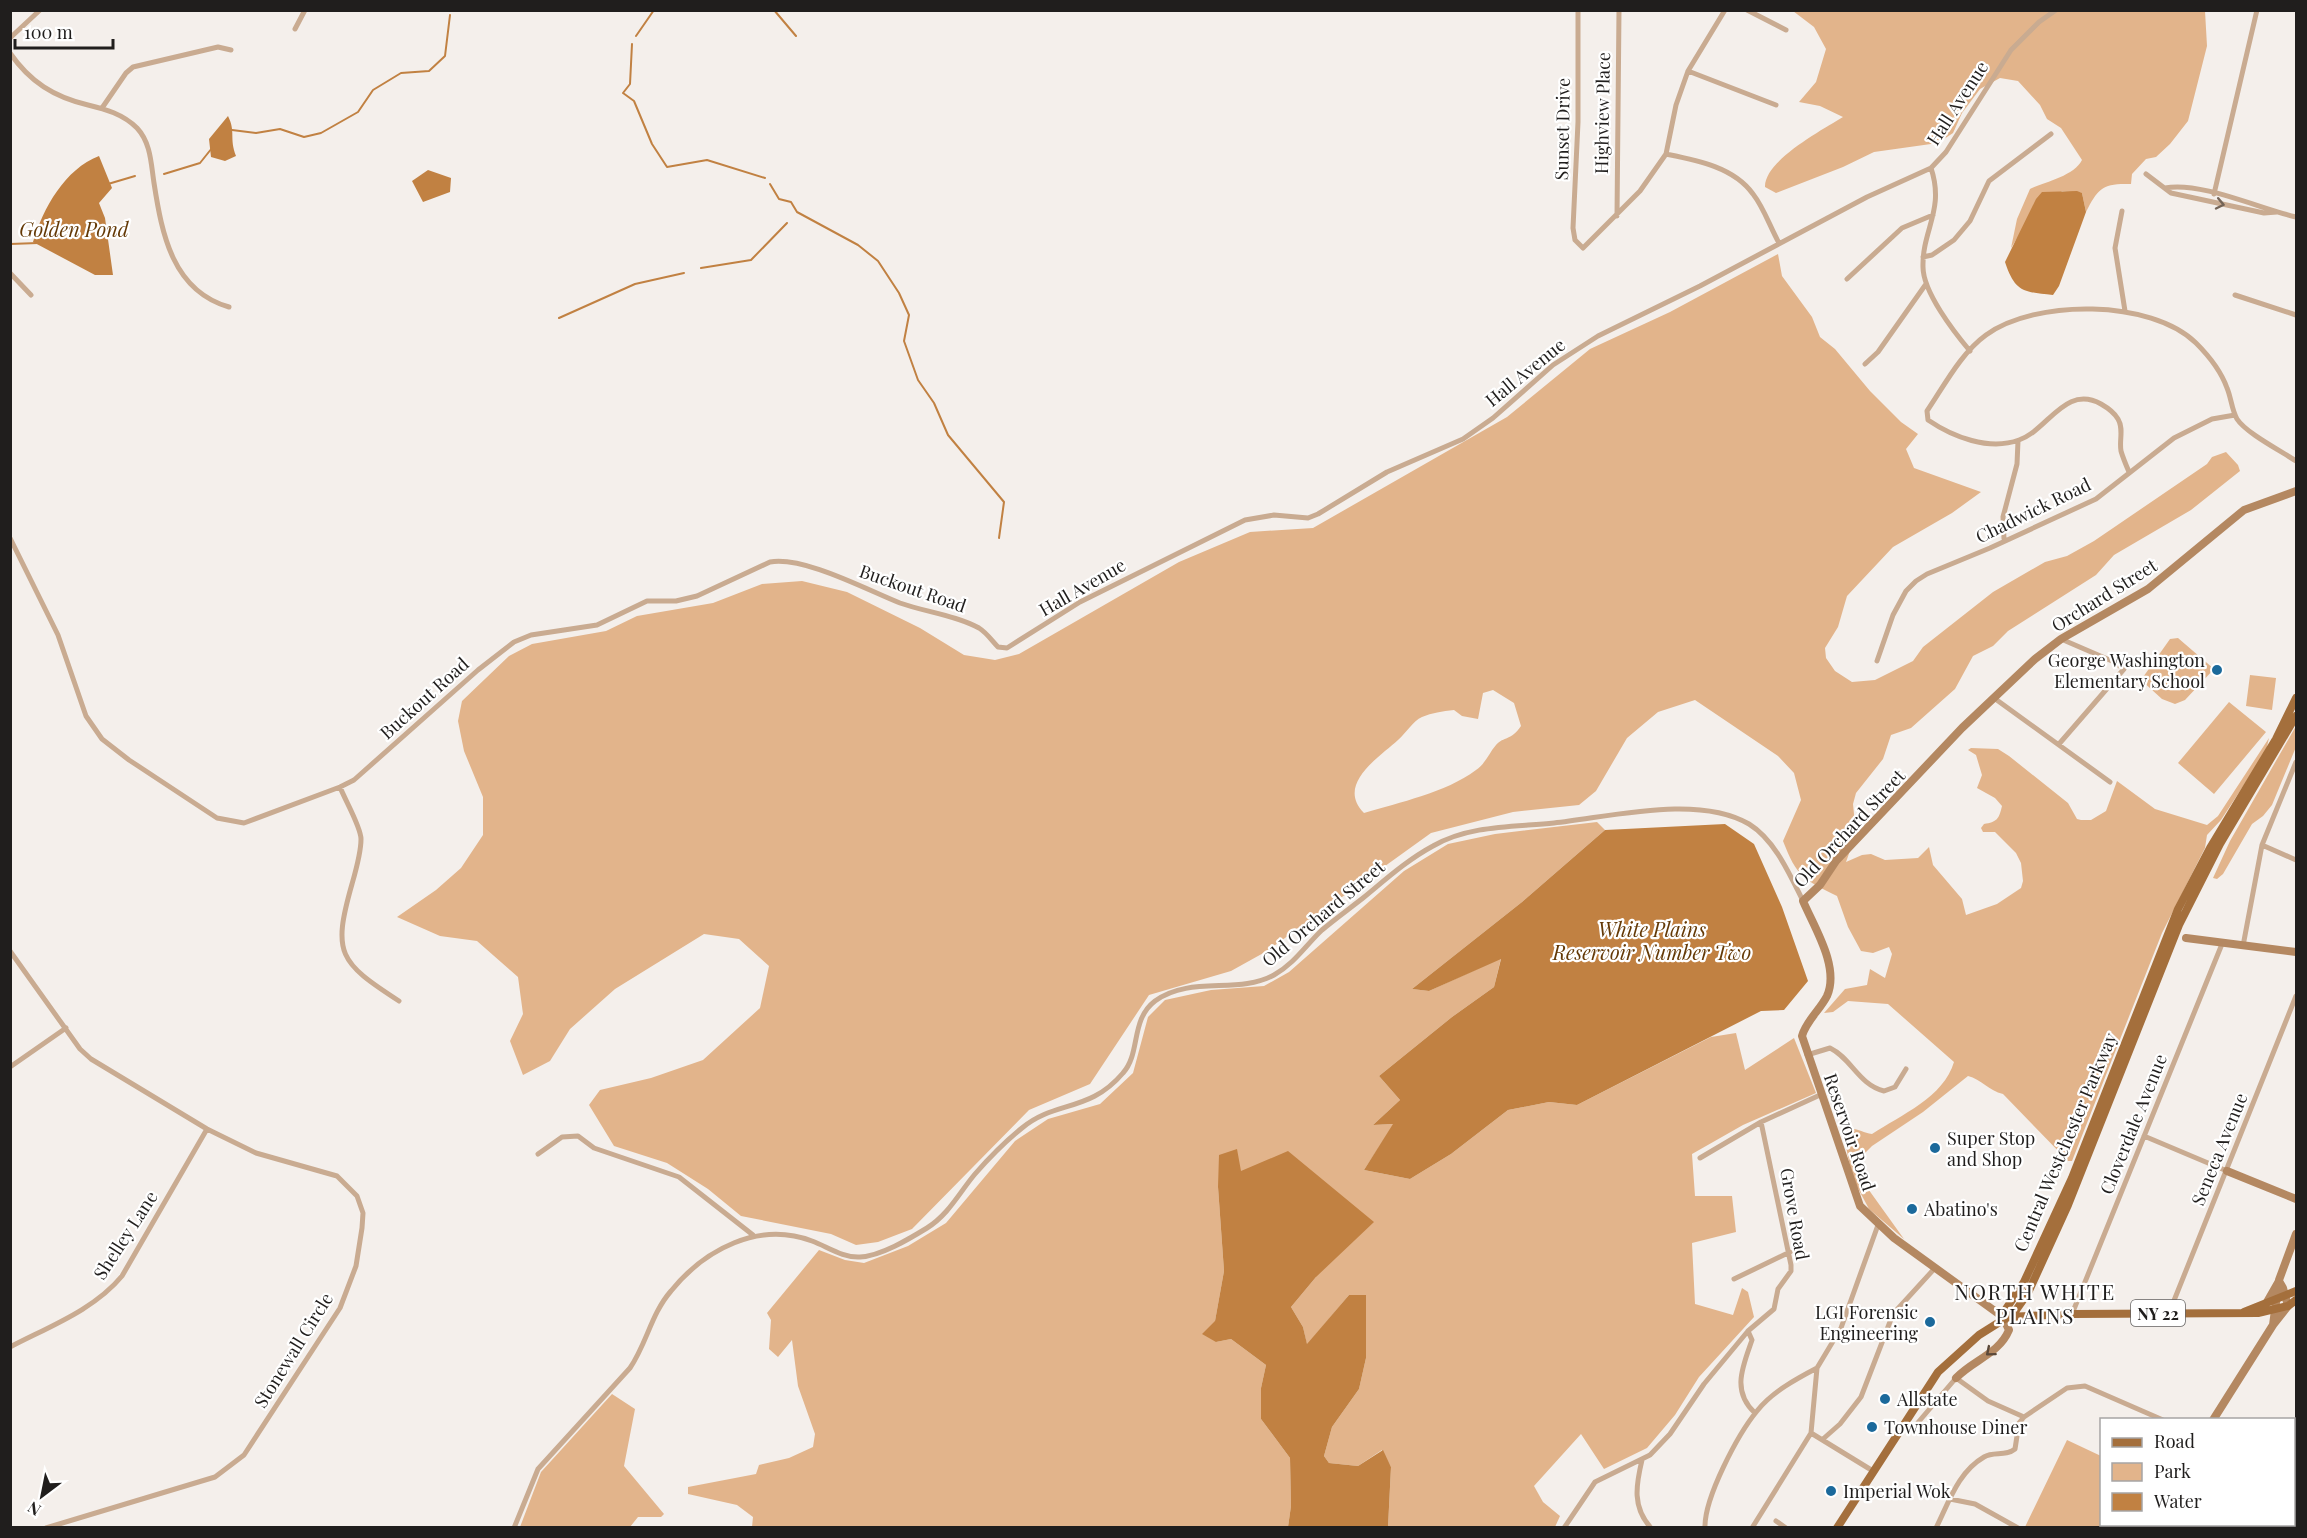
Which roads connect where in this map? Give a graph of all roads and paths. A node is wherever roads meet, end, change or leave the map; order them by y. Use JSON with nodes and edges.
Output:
{"nodes":[{"id":1,"x":40,"y":10,"type":"edge"},
{"id":2,"x":305,"y":10,"type":"edge"},
{"id":3,"x":1578,"y":10,"type":"edge"},
{"id":4,"x":1619,"y":10,"type":"edge"},
{"id":5,"x":1725,"y":10,"type":"edge"},
{"id":6,"x":1747,"y":10,"type":"edge"},
{"id":7,"x":2056,"y":10,"type":"edge"},
{"id":8,"x":2256,"y":10,"type":"edge"},
{"id":9,"x":295,"y":28,"type":"dead end"},
{"id":10,"x":1786,"y":30,"type":"dead end"},
{"id":11,"x":10,"y":38,"type":"edge"},
{"id":12,"x":231,"y":50,"type":"dead end"},
{"id":13,"x":10,"y":53,"type":"edge"},
{"id":14,"x":1688,"y":71,"type":"junction"},
{"id":15,"x":1776,"y":105,"type":"dead end"},
{"id":16,"x":102,"y":108,"type":"junction"},
{"id":17,"x":2051,"y":134,"type":"dead end"},
{"id":18,"x":1666,"y":154,"type":"junction"},
{"id":19,"x":1930,"y":168,"type":"junction"},
{"id":20,"x":2146,"y":174,"type":"dead end"},
{"id":21,"x":2165,"y":188,"type":"junction"},
{"id":22,"x":2214,"y":194,"type":"junction"},
{"id":23,"x":2122,"y":211,"type":"dead end"},
{"id":24,"x":2277,"y":212,"type":"junction"},
{"id":25,"x":1933,"y":215,"type":"junction"},
{"id":26,"x":1617,"y":216,"type":"junction"},
{"id":27,"x":2296,"y":217,"type":"edge"},
{"id":28,"x":1779,"y":243,"type":"junction"},
{"id":29,"x":1923,"y":257,"type":"junction"},
{"id":30,"x":10,"y":273,"type":"edge"},
{"id":31,"x":1847,"y":279,"type":"dead end"},
{"id":32,"x":1926,"y":284,"type":"junction"},
{"id":33,"x":31,"y":295,"type":"dead end"},
{"id":34,"x":2235,"y":295,"type":"dead end"},
{"id":35,"x":229,"y":307,"type":"dead end"},
{"id":36,"x":2125,"y":311,"type":"junction"},
{"id":37,"x":2296,"y":315,"type":"edge"},
{"id":38,"x":1970,"y":351,"type":"junction"},
{"id":39,"x":1865,"y":364,"type":"dead end"},
{"id":40,"x":2235,"y":415,"type":"junction"},
{"id":41,"x":2018,"y":441,"type":"junction"},
{"id":42,"x":2296,"y":461,"type":"edge"},
{"id":43,"x":2129,"y":472,"type":"junction"},
{"id":44,"x":2296,"y":491,"type":"edge"},
{"id":45,"x":10,"y":538,"type":"edge"},
{"id":46,"x":2004,"y":539,"type":"junction"},
{"id":47,"x":990,"y":638,"type":"joint"},
{"id":48,"x":2061,"y":639,"type":"junction"},
{"id":49,"x":1877,"y":661,"type":"dead end"},
{"id":50,"x":1994,"y":698,"type":"junction"},
{"id":51,"x":2296,"y":698,"type":"edge"},
{"id":52,"x":2296,"y":716,"type":"edge"},
{"id":53,"x":2059,"y":744,"type":"junction"},
{"id":54,"x":2296,"y":762,"type":"edge"},
{"id":55,"x":2294,"y":776,"type":"edge"},
{"id":56,"x":2110,"y":782,"type":"dead end"},
{"id":57,"x":340,"y":787,"type":"junction"},
{"id":58,"x":2262,"y":845,"type":"junction"},
{"id":59,"x":2296,"y":860,"type":"edge"},
{"id":60,"x":1803,"y":901,"type":"junction"},
{"id":61,"x":2186,"y":938,"type":"dead end"},
{"id":62,"x":2222,"y":944,"type":"junction"},
{"id":63,"x":2243,"y":946,"type":"junction"},
{"id":64,"x":10,"y":951,"type":"edge"},
{"id":65,"x":2296,"y":952,"type":"edge"},
{"id":66,"x":2296,"y":996,"type":"edge"},
{"id":67,"x":399,"y":1001,"type":"dead end"},
{"id":68,"x":66,"y":1028,"type":"junction"},
{"id":69,"x":1807,"y":1055,"type":"junction"},
{"id":70,"x":10,"y":1067,"type":"edge"},
{"id":71,"x":1906,"y":1070,"type":"dead end"},
{"id":72,"x":1820,"y":1095,"type":"junction"},
{"id":73,"x":1761,"y":1122,"type":"junction"},
{"id":74,"x":207,"y":1129,"type":"junction"},
{"id":75,"x":2144,"y":1136,"type":"junction"},
{"id":76,"x":538,"y":1154,"type":"dead end"},
{"id":77,"x":1700,"y":1158,"type":"dead end"},
{"id":78,"x":2227,"y":1170,"type":"junction"},
{"id":79,"x":2296,"y":1199,"type":"edge"},
{"id":80,"x":1878,"y":1225,"type":"junction"},
{"id":81,"x":2296,"y":1234,"type":"edge"},
{"id":82,"x":753,"y":1235,"type":"junction"},
{"id":83,"x":1790,"y":1252,"type":"junction"},
{"id":84,"x":1935,"y":1268,"type":"junction"},
{"id":85,"x":1734,"y":1279,"type":"dead end"},
{"id":86,"x":2279,"y":1280,"type":"junction"},
{"id":87,"x":2296,"y":1291,"type":"edge"},
{"id":88,"x":2281,"y":1296,"type":"junction"},
{"id":89,"x":2296,"y":1300,"type":"edge"},
{"id":90,"x":2267,"y":1302,"type":"junction"},
{"id":91,"x":2288,"y":1306,"type":"junction"},
{"id":92,"x":2275,"y":1310,"type":"junction"},
{"id":93,"x":2244,"y":1312,"type":"junction"},
{"id":94,"x":2169,"y":1313,"type":"junction"},
{"id":95,"x":2072,"y":1314,"type":"junction"},
{"id":96,"x":2003,"y":1317,"type":"junction"},
{"id":97,"x":2273,"y":1325,"type":"junction"},
{"id":98,"x":1748,"y":1331,"type":"junction"},
{"id":99,"x":10,"y":1347,"type":"edge"},
{"id":100,"x":1817,"y":1368,"type":"junction"},
{"id":101,"x":1956,"y":1378,"type":"junction"},
{"id":102,"x":1755,"y":1413,"type":"junction"},
{"id":103,"x":2024,"y":1417,"type":"junction"},
{"id":104,"x":2161,"y":1418,"type":"edge"},
{"id":105,"x":2214,"y":1418,"type":"edge"},
{"id":106,"x":1903,"y":1425,"type":"junction"},
{"id":107,"x":1813,"y":1434,"type":"junction"},
{"id":108,"x":1823,"y":1439,"type":"junction"},
{"id":109,"x":1642,"y":1460,"type":"junction"},
{"id":110,"x":1873,"y":1471,"type":"junction"},
{"id":111,"x":1950,"y":1498,"type":"junction"},
{"id":112,"x":1776,"y":1521,"type":"dead end"},
{"id":113,"x":46,"y":1527,"type":"edge"},
{"id":114,"x":514,"y":1527,"type":"edge"},
{"id":115,"x":1564,"y":1527,"type":"edge"},
{"id":116,"x":1651,"y":1527,"type":"edge"},
{"id":117,"x":1704,"y":1527,"type":"edge"},
{"id":118,"x":1752,"y":1527,"type":"edge"},
{"id":119,"x":1786,"y":1527,"type":"edge"},
{"id":120,"x":1837,"y":1527,"type":"edge"},
{"id":121,"x":1936,"y":1527,"type":"edge"},
{"id":122,"x":2018,"y":1527,"type":"edge"}],
"edges":[{"from":1,"to":11,"type":"street"},
{"from":2,"to":9,"type":"street"},
{"from":3,"to":26,"type":"street","name":"Sunset Drive"},
{"from":4,"to":26,"type":"street","name":"Highview Place"},
{"from":5,"to":14,"type":"street"},
{"from":6,"to":10,"type":"street"},
{"from":7,"to":19,"type":"street","name":"Hall Avenue"},
{"from":8,"to":22,"type":"street"},
{"from":12,"to":16,"type":"street"},
{"from":13,"to":16,"type":"street"},
{"from":14,"to":15,"type":"street"},
{"from":14,"to":18,"type":"street"},
{"from":16,"to":35,"type":"street"},
{"from":17,"to":29,"type":"street"},
{"from":18,"to":26,"type":"street"},
{"from":18,"to":28,"type":"street"},
{"from":19,"to":25,"type":"street"},
{"from":19,"to":28,"type":"street","name":"Hall Avenue"},
{"from":20,"to":21,"type":"street"},
{"from":21,"to":22,"type":"street"},
{"from":21,"to":24,"type":"street","one_way":true},
{"from":22,"to":24,"type":"street"},
{"from":23,"to":36,"type":"street"},
{"from":24,"to":27,"type":"street"},
{"from":25,"to":29,"type":"street"},
{"from":25,"to":31,"type":"street"},
{"from":28,"to":47,"type":"street","name":"Hall Avenue"},
{"from":29,"to":32,"type":"street"},
{"from":30,"to":33,"type":"street"},
{"from":32,"to":38,"type":"street"},
{"from":32,"to":39,"type":"street"},
{"from":34,"to":37,"type":"street"},
{"from":36,"to":38,"type":"street"},
{"from":36,"to":40,"type":"street"},
{"from":38,"to":41,"type":"street"},
{"from":40,"to":42,"type":"street"},
{"from":40,"to":43,"type":"street","name":"Chadwick Road"},
{"from":41,"to":43,"type":"street"},
{"from":41,"to":46,"type":"street"},
{"from":43,"to":46,"type":"street","name":"Chadwick Road"},
{"from":44,"to":48,"type":"street","name":"Orchard Street"},
{"from":45,"to":57,"type":"street","name":"Buckout Road"},
{"from":46,"to":49,"type":"street","name":"Chadwick Road"},
{"from":47,"to":57,"type":"street","name":"Buckout Road"},
{"from":48,"to":50,"type":"street","name":"Orchard Street"},
{"from":48,"to":53,"type":"street"},
{"from":50,"to":53,"type":"street"},
{"from":50,"to":60,"type":"street","name":"Old Orchard Street"},
{"from":51,"to":96,"type":"main road","name":"Central Westchester Parkway"},
{"from":52,"to":96,"type":"main road","name":"Central Westchester Parkway"},
{"from":53,"to":56,"type":"street"},
{"from":54,"to":55,"type":"street"},
{"from":55,"to":58,"type":"street"},
{"from":57,"to":67,"type":"street"},
{"from":58,"to":59,"type":"street"},
{"from":58,"to":63,"type":"street"},
{"from":60,"to":69,"type":"street","name":"Reservoir Road"},
{"from":60,"to":82,"type":"street","name":"Old Orchard Street"},
{"from":61,"to":62,"type":"street"},
{"from":62,"to":63,"type":"street"},
{"from":62,"to":75,"type":"street","name":"Cloverdale Avenue"},
{"from":63,"to":65,"type":"street"},
{"from":64,"to":68,"type":"street","name":"Stonewall Circle"},
{"from":66,"to":78,"type":"street","name":"Seneca Avenue"},
{"from":68,"to":70,"type":"street"},
{"from":68,"to":74,"type":"street","name":"Stonewall Circle"},
{"from":69,"to":71,"type":"street"},
{"from":69,"to":72,"type":"street","name":"Reservoir Road"},
{"from":72,"to":73,"type":"street"},
{"from":72,"to":80,"type":"street","name":"Reservoir Road"},
{"from":73,"to":77,"type":"street"},
{"from":73,"to":83,"type":"street","name":"Grove Road"},
{"from":74,"to":99,"type":"street","name":"Shelley Lane"},
{"from":74,"to":113,"type":"street","name":"Stonewall Circle"},
{"from":75,"to":78,"type":"street"},
{"from":75,"to":95,"type":"street","name":"Cloverdale Avenue"},
{"from":76,"to":82,"type":"street"},
{"from":78,"to":79,"type":"street"},
{"from":78,"to":94,"type":"street","name":"Seneca Avenue"},
{"from":80,"to":84,"type":"street","name":"Reservoir Road"},
{"from":80,"to":100,"type":"street"},
{"from":81,"to":86,"type":"street"},
{"from":82,"to":114,"type":"street","name":"Old Orchard Street"},
{"from":83,"to":85,"type":"street"},
{"from":83,"to":98,"type":"street","name":"Grove Road"},
{"from":84,"to":96,"type":"street","name":"Reservoir Road"},
{"from":84,"to":108,"type":"street"},
{"from":86,"to":88,"type":"street"},
{"from":86,"to":90,"type":"street"},
{"from":87,"to":88,"type":"main road","number":"NY 22"},
{"from":88,"to":90,"type":"main road","number":"NY 22"},
{"from":88,"to":91,"type":"street"},
{"from":88,"to":92,"type":"street"},
{"from":89,"to":91,"type":"main road","number":"NY 22"},
{"from":90,"to":93,"type":"main road","number":"NY 22"},
{"from":91,"to":92,"type":"main road","number":"NY 22"},
{"from":91,"to":97,"type":"street"},
{"from":92,"to":93,"type":"main road","number":"NY 22"},
{"from":92,"to":97,"type":"street"},
{"from":93,"to":94,"type":"main road","number":"NY 22"},
{"from":94,"to":95,"type":"main road","number":"NY 22"},
{"from":95,"to":96,"type":"main road","number":"NY 22"},
{"from":96,"to":101,"type":"street","one_way":true},
{"from":96,"to":106,"type":"main road"},
{"from":97,"to":105,"type":"street"},
{"from":98,"to":102,"type":"street"},
{"from":98,"to":109,"type":"street","name":"Grove Road"},
{"from":100,"to":102,"type":"street"},
{"from":100,"to":107,"type":"street"},
{"from":101,"to":103,"type":"street"},
{"from":101,"to":106,"type":"street"},
{"from":102,"to":117,"type":"street"},
{"from":103,"to":104,"type":"street"},
{"from":103,"to":111,"type":"street"},
{"from":106,"to":110,"type":"main road"},
{"from":107,"to":108,"type":"street"},
{"from":107,"to":118,"type":"street"},
{"from":108,"to":110,"type":"street"},
{"from":109,"to":115,"type":"street","name":"Grove Road"},
{"from":109,"to":116,"type":"street"},
{"from":110,"to":120,"type":"main road"},
{"from":111,"to":121,"type":"street"},
{"from":111,"to":122,"type":"street"},
{"from":112,"to":119,"type":"street"}]}
